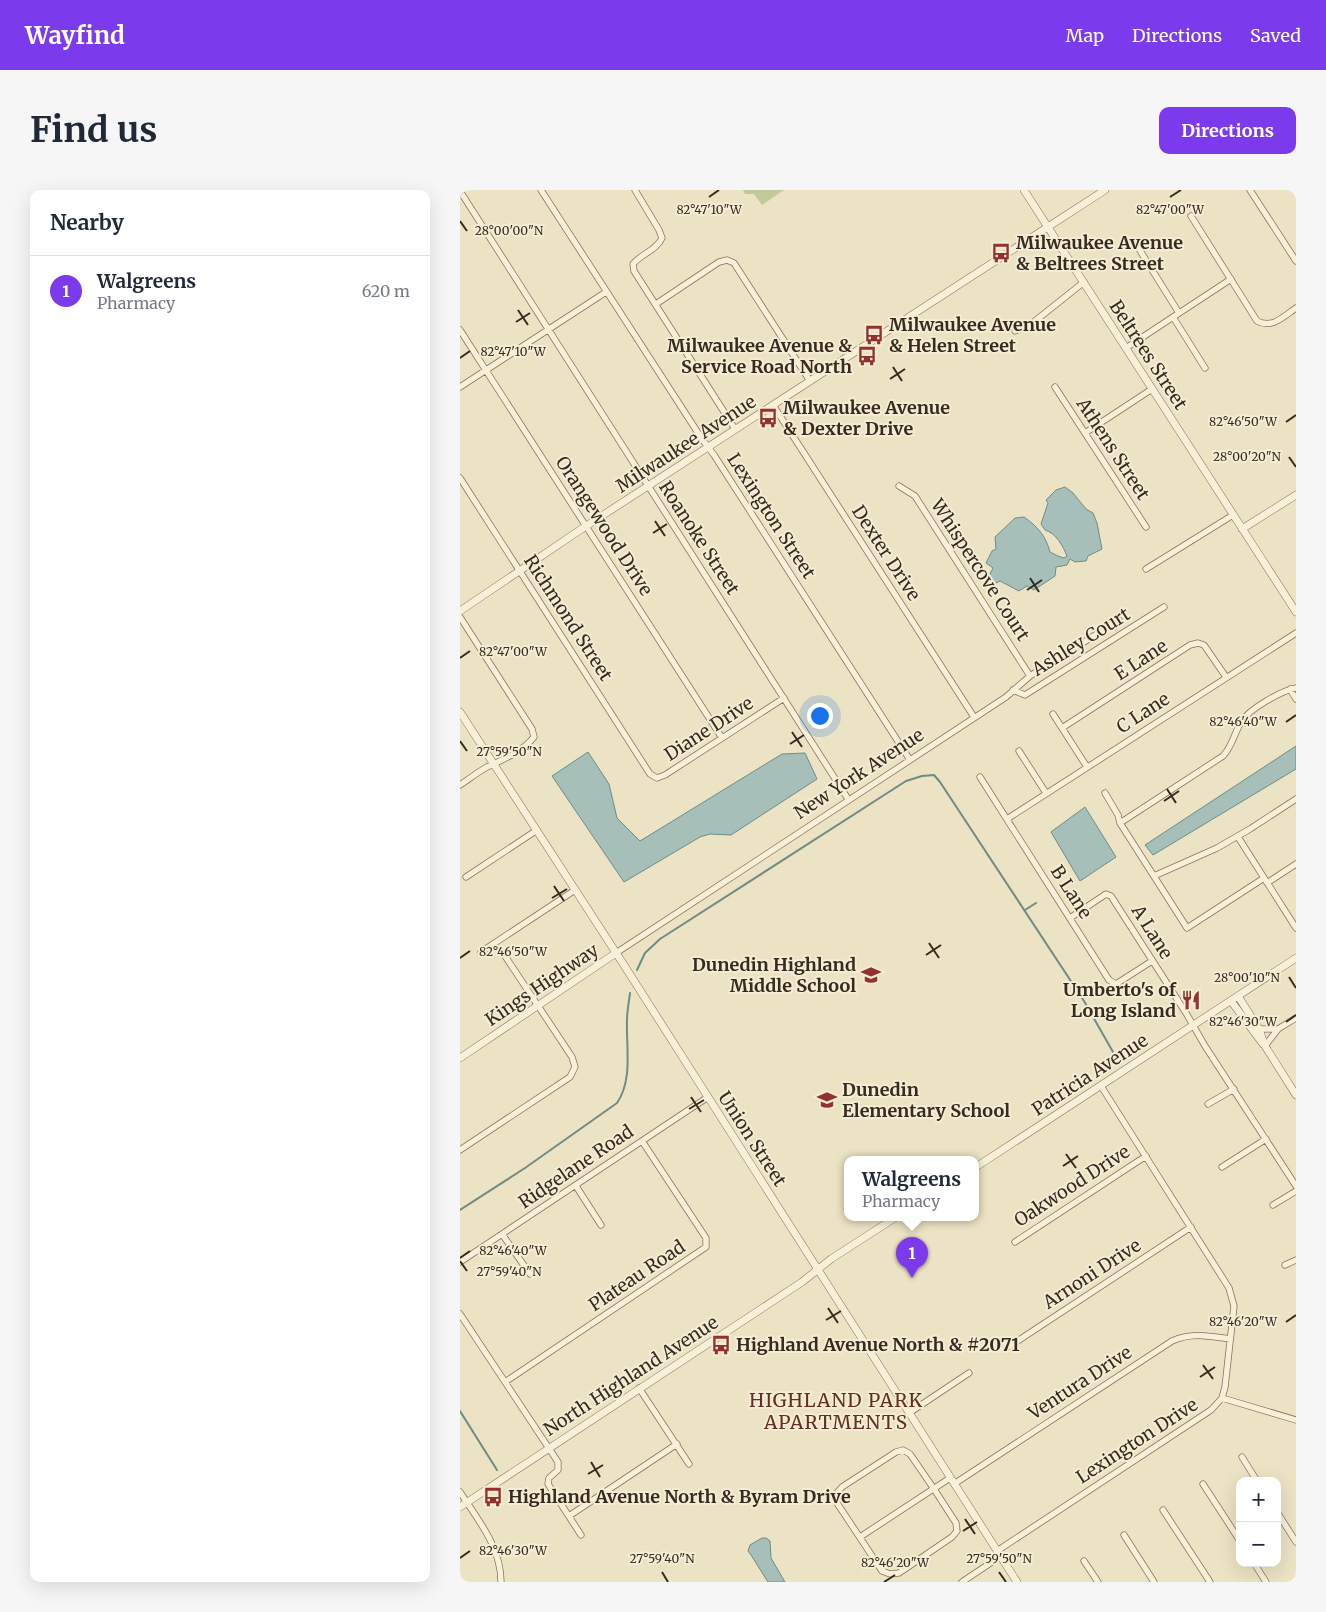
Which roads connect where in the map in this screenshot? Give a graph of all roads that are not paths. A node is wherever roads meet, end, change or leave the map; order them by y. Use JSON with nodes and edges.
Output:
{"nodes":[{"id":1,"x":541,"y":190,"type":"edge"},
{"id":2,"x":635,"y":190,"type":"edge"},
{"id":3,"x":1024,"y":190,"type":"edge"},
{"id":4,"x":1105,"y":190,"type":"edge"},
{"id":5,"x":1250,"y":190,"type":"edge"},
{"id":6,"x":460,"y":192,"type":"edge"},
{"id":7,"x":1191,"y":216,"type":"dead end"},
{"id":8,"x":1048,"y":227,"type":"junction"},
{"id":9,"x":1139,"y":250,"type":"dead end"},
{"id":10,"x":1296,"y":261,"type":"edge"},
{"id":11,"x":1232,"y":279,"type":"junction"},
{"id":12,"x":1084,"y":282,"type":"junction"},
{"id":13,"x":606,"y":292,"type":"junction"},
{"id":14,"x":656,"y":304,"type":"junction"},
{"id":15,"x":1296,"y":308,"type":"edge"},
{"id":16,"x":1179,"y":314,"type":"junction"},
{"id":17,"x":1173,"y":317,"type":"junction"},
{"id":18,"x":460,"y":330,"type":"edge"},
{"id":19,"x":548,"y":330,"type":"junction"},
{"id":20,"x":1015,"y":331,"type":"dead end"},
{"id":21,"x":1126,"y":348,"type":"junction"},
{"id":22,"x":1205,"y":368,"type":"dead end"},
{"id":23,"x":486,"y":370,"type":"junction"},
{"id":24,"x":810,"y":381,"type":"junction"},
{"id":25,"x":460,"y":387,"type":"edge"},
{"id":26,"x":1055,"y":387,"type":"dead end"},
{"id":27,"x":1152,"y":389,"type":"junction"},
{"id":28,"x":773,"y":406,"type":"junction"},
{"id":29,"x":736,"y":429,"type":"junction"},
{"id":30,"x":1085,"y":433,"type":"junction"},
{"id":31,"x":708,"y":448,"type":"junction"},
{"id":32,"x":460,"y":478,"type":"edge"},
{"id":33,"x":648,"y":486,"type":"junction"},
{"id":34,"x":899,"y":486,"type":"dead end"},
{"id":35,"x":1296,"y":495,"type":"edge"},
{"id":36,"x":1233,"y":514,"type":"junction"},
{"id":37,"x":586,"y":526,"type":"junction"},
{"id":38,"x":1146,"y":527,"type":"dead end"},
{"id":39,"x":1242,"y":529,"type":"junction"},
{"id":40,"x":1146,"y":569,"type":"dead end"},
{"id":41,"x":519,"y":570,"type":"junction"},
{"id":42,"x":1164,"y":607,"type":"dead end"},
{"id":43,"x":460,"y":611,"type":"edge"},
{"id":44,"x":1296,"y":612,"type":"edge"},
{"id":45,"x":460,"y":617,"type":"edge"},
{"id":46,"x":1119,"y":620,"type":"dead end"},
{"id":47,"x":1296,"y":633,"type":"edge"},
{"id":48,"x":1030,"y":676,"type":"junction"},
{"id":49,"x":1226,"y":677,"type":"junction"},
{"id":50,"x":1293,"y":688,"type":"edge"},
{"id":51,"x":1013,"y":690,"type":"junction"},
{"id":52,"x":784,"y":698,"type":"junction"},
{"id":53,"x":1296,"y":699,"type":"edge"},
{"id":54,"x":460,"y":712,"type":"edge"},
{"id":55,"x":1053,"y":714,"type":"dead end"},
{"id":56,"x":974,"y":717,"type":"junction"},
{"id":57,"x":1062,"y":728,"type":"junction"},
{"id":58,"x":722,"y":738,"type":"junction"},
{"id":59,"x":1019,"y":751,"type":"dead end"},
{"id":60,"x":910,"y":760,"type":"junction"},
{"id":61,"x":494,"y":764,"type":"junction"},
{"id":62,"x":1087,"y":766,"type":"junction"},
{"id":63,"x":650,"y":774,"type":"joint"},
{"id":64,"x":980,"y":777,"type":"dead end"},
{"id":65,"x":460,"y":785,"type":"edge"},
{"id":66,"x":1046,"y":793,"type":"junction"},
{"id":67,"x":1105,"y":793,"type":"dead end"},
{"id":68,"x":848,"y":799,"type":"junction"},
{"id":69,"x":1296,"y":799,"type":"edge"},
{"id":70,"x":1007,"y":819,"type":"junction"},
{"id":71,"x":1120,"y":823,"type":"junction"},
{"id":72,"x":537,"y":830,"type":"junction"},
{"id":73,"x":1238,"y":837,"type":"junction"},
{"id":74,"x":1296,"y":864,"type":"edge"},
{"id":75,"x":1154,"y":876,"type":"junction"},
{"id":76,"x":466,"y":877,"type":"dead end"},
{"id":77,"x":1265,"y":881,"type":"junction"},
{"id":78,"x":576,"y":890,"type":"junction"},
{"id":79,"x":1070,"y":918,"type":"junction"},
{"id":80,"x":1296,"y":928,"type":"edge"},
{"id":81,"x":481,"y":952,"type":"dead end"},
{"id":82,"x":616,"y":953,"type":"junction"},
{"id":83,"x":505,"y":956,"type":"dead end"},
{"id":84,"x":1296,"y":958,"type":"edge"},
{"id":85,"x":1152,"y":961,"type":"junction"},
{"id":86,"x":1238,"y":996,"type":"junction"},
{"id":87,"x":1230,"y":1001,"type":"junction"},
{"id":88,"x":538,"y":1006,"type":"junction"},
{"id":89,"x":1296,"y":1018,"type":"edge"},
{"id":90,"x":1193,"y":1026,"type":"junction"},
{"id":91,"x":1259,"y":1029,"type":"junction"},
{"id":92,"x":1278,"y":1029,"type":"junction"},
{"id":93,"x":1265,"y":1046,"type":"junction"},
{"id":94,"x":460,"y":1058,"type":"edge"},
{"id":95,"x":1101,"y":1086,"type":"junction"},
{"id":96,"x":1234,"y":1089,"type":"junction"},
{"id":97,"x":1296,"y":1095,"type":"edge"},
{"id":98,"x":708,"y":1097,"type":"junction"},
{"id":99,"x":1208,"y":1104,"type":"dead end"},
{"id":100,"x":1266,"y":1139,"type":"junction"},
{"id":101,"x":642,"y":1141,"type":"junction"},
{"id":102,"x":460,"y":1150,"type":"edge"},
{"id":103,"x":1146,"y":1156,"type":"junction"},
{"id":104,"x":979,"y":1165,"type":"edge"},
{"id":105,"x":1222,"y":1167,"type":"dead end"},
{"id":106,"x":576,"y":1186,"type":"junction"},
{"id":107,"x":1296,"y":1186,"type":"edge"},
{"id":108,"x":1296,"y":1191,"type":"edge"},
{"id":109,"x":1273,"y":1205,"type":"dead end"},
{"id":110,"x":890,"y":1221,"type":"edge"},
{"id":111,"x":601,"y":1225,"type":"dead end"},
{"id":112,"x":1191,"y":1227,"type":"junction"},
{"id":113,"x":502,"y":1234,"type":"junction"},
{"id":114,"x":1015,"y":1242,"type":"dead end"},
{"id":115,"x":1296,"y":1260,"type":"edge"},
{"id":116,"x":460,"y":1262,"type":"edge"},
{"id":117,"x":1285,"y":1266,"type":"dead end"},
{"id":118,"x":818,"y":1270,"type":"junction"},
{"id":119,"x":530,"y":1274,"type":"dead end"},
{"id":120,"x":460,"y":1314,"type":"edge"},
{"id":121,"x":1230,"y":1339,"type":"junction"},
{"id":122,"x":1010,"y":1346,"type":"dead end"},
{"id":123,"x":969,"y":1373,"type":"dead end"},
{"id":124,"x":505,"y":1382,"type":"junction"},
{"id":125,"x":639,"y":1388,"type":"junction"},
{"id":126,"x":1222,"y":1398,"type":"junction"},
{"id":127,"x":909,"y":1413,"type":"junction"},
{"id":128,"x":1296,"y":1420,"type":"edge"},
{"id":129,"x":677,"y":1444,"type":"junction"},
{"id":130,"x":549,"y":1448,"type":"junction"},
{"id":131,"x":1242,"y":1457,"type":"dead end"},
{"id":132,"x":690,"y":1464,"type":"dead end"},
{"id":133,"x":1254,"y":1477,"type":"edge"},
{"id":134,"x":952,"y":1481,"type":"junction"},
{"id":135,"x":1203,"y":1484,"type":"dead end"},
{"id":136,"x":934,"y":1488,"type":"junction"},
{"id":137,"x":460,"y":1492,"type":"edge"},
{"id":138,"x":467,"y":1502,"type":"junction"},
{"id":139,"x":460,"y":1507,"type":"edge"},
{"id":140,"x":1163,"y":1510,"type":"dead end"},
{"id":141,"x":569,"y":1516,"type":"junction"},
{"id":142,"x":1281,"y":1518,"type":"edge"},
{"id":143,"x":581,"y":1535,"type":"dead end"},
{"id":144,"x":1124,"y":1535,"type":"dead end"},
{"id":145,"x":1236,"y":1535,"type":"edge"},
{"id":146,"x":860,"y":1538,"type":"junction"},
{"id":147,"x":1296,"y":1542,"type":"edge"},
{"id":148,"x":999,"y":1554,"type":"junction"},
{"id":149,"x":1084,"y":1561,"type":"dead end"},
{"id":150,"x":1257,"y":1567,"type":"edge"},
{"id":151,"x":501,"y":1582,"type":"edge"},
{"id":152,"x":962,"y":1582,"type":"edge"},
{"id":153,"x":1017,"y":1582,"type":"edge"},
{"id":154,"x":1098,"y":1582,"type":"edge"},
{"id":155,"x":1154,"y":1582,"type":"edge"},
{"id":156,"x":1210,"y":1582,"type":"edge"},
{"id":157,"x":1266,"y":1582,"type":"edge"}],
"edges":[{"from":1,"to":13,"type":"street","name":"Lexington Street"},
{"from":2,"to":14,"type":"street"},
{"from":3,"to":8,"type":"street","name":"Beltrees Street"},
{"from":4,"to":8,"type":"street","name":"Milwaukee Avenue"},
{"from":5,"to":10,"type":"street"},
{"from":6,"to":19,"type":"street","name":"Roanoke Street"},
{"from":7,"to":11,"type":"street"},
{"from":8,"to":12,"type":"street","name":"Beltrees Street"},
{"from":8,"to":24,"type":"street","name":"Milwaukee Avenue"},
{"from":9,"to":16,"type":"street"},
{"from":11,"to":15,"type":"street"},
{"from":11,"to":16,"type":"street"},
{"from":12,"to":20,"type":"street"},
{"from":12,"to":21,"type":"street","name":"Beltrees Street"},
{"from":13,"to":19,"type":"street"},
{"from":13,"to":31,"type":"street","name":"Lexington Street"},
{"from":14,"to":24,"type":"street"},
{"from":14,"to":29,"type":"street"},
{"from":16,"to":17,"type":"street"},
{"from":17,"to":21,"type":"street"},
{"from":17,"to":22,"type":"street"},
{"from":18,"to":23,"type":"street","name":"Orangewood Drive"},
{"from":19,"to":23,"type":"street"},
{"from":19,"to":33,"type":"street","name":"Roanoke Street"},
{"from":21,"to":27,"type":"street","name":"Beltrees Street"},
{"from":23,"to":25,"type":"street"},
{"from":23,"to":37,"type":"street","name":"Orangewood Drive"},
{"from":24,"to":28,"type":"street","name":"Milwaukee Avenue"},
{"from":26,"to":30,"type":"street","name":"Athens Street"},
{"from":27,"to":30,"type":"street"},
{"from":27,"to":36,"type":"street","name":"Beltrees Street"},
{"from":28,"to":29,"type":"street","name":"Milwaukee Avenue"},
{"from":28,"to":56,"type":"street","name":"Dexter Drive"},
{"from":29,"to":31,"type":"street","name":"Milwaukee Avenue"},
{"from":30,"to":38,"type":"street","name":"Athens Street"},
{"from":31,"to":33,"type":"street","name":"Milwaukee Avenue"},
{"from":31,"to":60,"type":"street","name":"Lexington Street"},
{"from":32,"to":41,"type":"street","name":"Richmond Street"},
{"from":33,"to":37,"type":"street","name":"Milwaukee Avenue"},
{"from":33,"to":52,"type":"street","name":"Roanoke Street"},
{"from":34,"to":48,"type":"street","name":"Whispercove Court"},
{"from":35,"to":39,"type":"street"},
{"from":36,"to":39,"type":"street","name":"Beltrees Street"},
{"from":36,"to":40,"type":"street"},
{"from":37,"to":41,"type":"street","name":"Milwaukee Avenue"},
{"from":37,"to":58,"type":"street","name":"Orangewood Drive"},
{"from":39,"to":44,"type":"street","name":"Beltrees Street"},
{"from":41,"to":43,"type":"street","name":"Milwaukee Avenue"},
{"from":41,"to":63,"type":"street","name":"Richmond Street"},
{"from":42,"to":51,"type":"street","name":"Ashley Court"},
{"from":45,"to":61,"type":"street"},
{"from":46,"to":48,"type":"street","name":"New York Avenue"},
{"from":47,"to":49,"type":"street","name":"C Lane"},
{"from":48,"to":51,"type":"street","name":"New York Avenue"},
{"from":49,"to":57,"type":"street","name":"E Lane"},
{"from":49,"to":62,"type":"street","name":"C Lane"},
{"from":50,"to":53,"type":"street"},
{"from":50,"to":71,"type":"street"},
{"from":51,"to":56,"type":"street","name":"New York Avenue"},
{"from":52,"to":58,"type":"street","name":"Diane Drive"},
{"from":52,"to":68,"type":"street","name":"Roanoke Street"},
{"from":54,"to":61,"type":"street","name":"Union Street"},
{"from":55,"to":57,"type":"street"},
{"from":56,"to":60,"type":"street","name":"New York Avenue"},
{"from":57,"to":62,"type":"street"},
{"from":58,"to":63,"type":"street","name":"Diane Drive"},
{"from":59,"to":66,"type":"street"},
{"from":60,"to":68,"type":"street","name":"New York Avenue"},
{"from":61,"to":65,"type":"street"},
{"from":61,"to":72,"type":"street","name":"Union Street"},
{"from":62,"to":66,"type":"street","name":"C Lane"},
{"from":64,"to":70,"type":"street","name":"B Lane"},
{"from":66,"to":70,"type":"street","name":"C Lane"},
{"from":67,"to":71,"type":"street"},
{"from":68,"to":82,"type":"street","name":"New York Avenue"},
{"from":69,"to":73,"type":"street"},
{"from":70,"to":79,"type":"street","name":"B Lane"},
{"from":71,"to":75,"type":"street"},
{"from":72,"to":76,"type":"street"},
{"from":72,"to":78,"type":"street","name":"Union Street"},
{"from":73,"to":75,"type":"street"},
{"from":73,"to":77,"type":"street"},
{"from":74,"to":77,"type":"street"},
{"from":75,"to":77,"type":"street"},
{"from":77,"to":80,"type":"street"},
{"from":78,"to":81,"type":"street"},
{"from":78,"to":82,"type":"street","name":"Union Street"},
{"from":79,"to":85,"type":"street","name":"B Lane"},
{"from":79,"to":85,"type":"street","name":"A Lane"},
{"from":82,"to":88,"type":"street","name":"Kings Highway"},
{"from":82,"to":98,"type":"street","name":"Union Street"},
{"from":83,"to":88,"type":"street"},
{"from":84,"to":86,"type":"street","name":"Patricia Avenue"},
{"from":85,"to":90,"type":"street","name":"A Lane"},
{"from":86,"to":87,"type":"street","name":"Patricia Avenue"},
{"from":86,"to":91,"type":"street"},
{"from":87,"to":90,"type":"street","name":"Patricia Avenue"},
{"from":87,"to":93,"type":"street"},
{"from":88,"to":94,"type":"street","name":"Kings Highway"},
{"from":88,"to":102,"type":"street"},
{"from":89,"to":92,"type":"street"},
{"from":90,"to":95,"type":"street","name":"Patricia Avenue"},
{"from":90,"to":96,"type":"street","name":"A Lane"},
{"from":91,"to":92,"type":"street"},
{"from":91,"to":93,"type":"street"},
{"from":92,"to":93,"type":"street"},
{"from":93,"to":97,"type":"street"},
{"from":95,"to":103,"type":"street","name":"Lexington Drive"},
{"from":95,"to":104,"type":"street","name":"Patricia Avenue"},
{"from":96,"to":99,"type":"street"},
{"from":96,"to":100,"type":"street","name":"A Lane"},
{"from":98,"to":101,"type":"street","name":"Ridgelane Road"},
{"from":98,"to":118,"type":"street","name":"Union Street"},
{"from":100,"to":105,"type":"street"},
{"from":100,"to":107,"type":"street","name":"A Lane"},
{"from":101,"to":106,"type":"street","name":"Ridgelane Road"},
{"from":101,"to":124,"type":"street","name":"Plateau Road"},
{"from":103,"to":112,"type":"street","name":"Lexington Drive"},
{"from":103,"to":114,"type":"street","name":"Oakwood Drive"},
{"from":106,"to":111,"type":"street"},
{"from":106,"to":113,"type":"street","name":"Ridgelane Road"},
{"from":108,"to":109,"type":"street"},
{"from":110,"to":118,"type":"street"},
{"from":112,"to":121,"type":"street","name":"Lexington Drive"},
{"from":112,"to":122,"type":"street","name":"Arnoni Drive"},
{"from":113,"to":116,"type":"street","name":"Ridgelane Road"},
{"from":113,"to":119,"type":"street"},
{"from":115,"to":117,"type":"street"},
{"from":118,"to":125,"type":"street","name":"North Highland Avenue"},
{"from":118,"to":127,"type":"street","name":"Union Street"},
{"from":120,"to":124,"type":"street"},
{"from":121,"to":126,"type":"street","name":"Lexington Drive"},
{"from":121,"to":134,"type":"street","name":"Ventura Drive"},
{"from":123,"to":127,"type":"street"},
{"from":124,"to":130,"type":"street"},
{"from":125,"to":129,"type":"street"},
{"from":125,"to":130,"type":"street","name":"North Highland Avenue"},
{"from":126,"to":128,"type":"street"},
{"from":126,"to":148,"type":"street","name":"Lexington Drive"},
{"from":127,"to":134,"type":"street","name":"Union Street"},
{"from":129,"to":132,"type":"street"},
{"from":129,"to":141,"type":"street"},
{"from":130,"to":138,"type":"street","name":"North Highland Avenue"},
{"from":130,"to":141,"type":"street"},
{"from":131,"to":133,"type":"street"},
{"from":134,"to":136,"type":"street","name":"Ventura Drive"},
{"from":134,"to":148,"type":"street","name":"Union Street"},
{"from":135,"to":145,"type":"street"},
{"from":136,"to":146,"type":"street","name":"Ventura Drive"},
{"from":136,"to":146,"type":"street"},
{"from":136,"to":146,"type":"street"},
{"from":137,"to":138,"type":"street"},
{"from":138,"to":139,"type":"street","name":"North Highland Avenue"},
{"from":138,"to":151,"type":"street"},
{"from":140,"to":156,"type":"street"},
{"from":141,"to":143,"type":"street"},
{"from":142,"to":147,"type":"street"},
{"from":144,"to":155,"type":"street"},
{"from":148,"to":152,"type":"street","name":"Lexington Drive"},
{"from":148,"to":153,"type":"street","name":"Union Street"},
{"from":149,"to":154,"type":"street"},
{"from":150,"to":157,"type":"street"}]}
